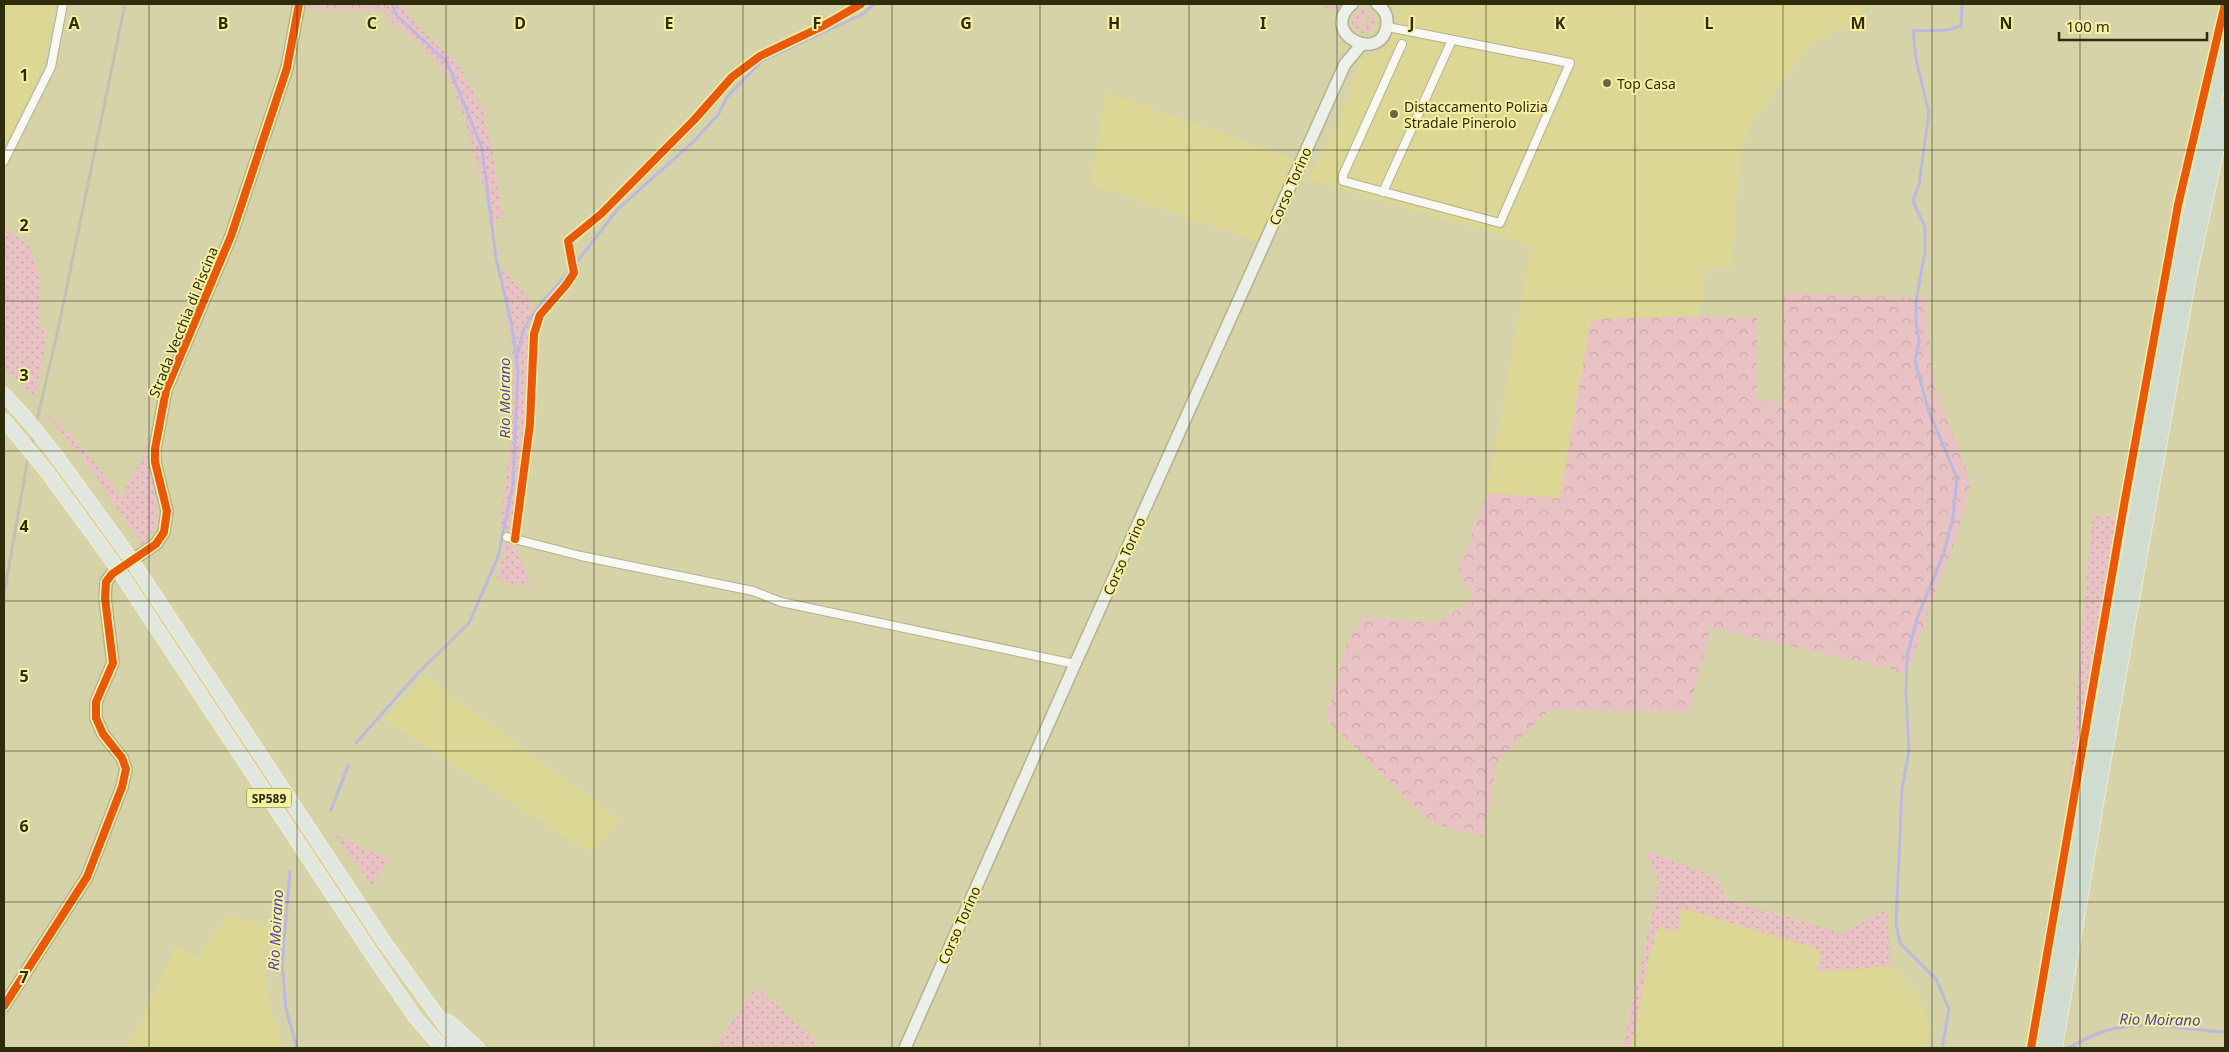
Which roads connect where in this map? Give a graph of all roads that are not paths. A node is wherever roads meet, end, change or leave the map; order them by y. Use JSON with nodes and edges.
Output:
{"nodes":[{"id":1,"x":62,"y":4,"type":"edge"},
{"id":2,"x":298,"y":4,"type":"edge"},
{"id":3,"x":861,"y":4,"type":"edge"},
{"id":4,"x":1352,"y":4,"type":"edge"},
{"id":5,"x":1379,"y":4,"type":"edge"},
{"id":6,"x":2225,"y":4,"type":"edge"},
{"id":7,"x":1387,"y":25,"type":"junction"},
{"id":8,"x":1347,"y":36,"type":"junction"},
{"id":9,"x":1452,"y":40,"type":"junction"},
{"id":10,"x":1362,"y":44,"type":"junction"},
{"id":11,"x":1402,"y":44,"type":"dead end"},
{"id":12,"x":2225,"y":51,"type":"edge"},
{"id":13,"x":1345,"y":64,"type":"junction"},
{"id":14,"x":2225,"y":111,"type":"edge"},
{"id":15,"x":4,"y":161,"type":"edge"},
{"id":16,"x":1383,"y":192,"type":"junction"},
{"id":17,"x":4,"y":394,"type":"edge"},
{"id":18,"x":4,"y":420,"type":"edge"},
{"id":19,"x":1075,"y":664,"type":"junction"},
{"id":20,"x":423,"y":998,"type":"junction"},
{"id":21,"x":4,"y":1006,"type":"edge"},
{"id":22,"x":414,"y":1016,"type":"junction"},
{"id":23,"x":429,"y":1048,"type":"edge"},
{"id":24,"x":442,"y":1048,"type":"edge"},
{"id":25,"x":461,"y":1048,"type":"edge"},
{"id":26,"x":478,"y":1048,"type":"edge"},
{"id":27,"x":905,"y":1048,"type":"edge"},
{"id":28,"x":2031,"y":1048,"type":"edge"},
{"id":29,"x":2043,"y":1048,"type":"edge"},
{"id":30,"x":2055,"y":1048,"type":"edge"}],
"edges":[{"from":1,"to":15,"type":"street"},
{"from":2,"to":21,"type":"main road","name":"Strada Vecchia di Piscina"},
{"from":3,"to":19,"type":"street"},
{"from":4,"to":8,"type":"main road"},
{"from":5,"to":7,"type":"main road"},
{"from":6,"to":28,"type":"street"},
{"from":7,"to":9,"type":"street"},
{"from":7,"to":10,"type":"main road"},
{"from":8,"to":10,"type":"main road"},
{"from":8,"to":13,"type":"main road"},
{"from":9,"to":16,"type":"street"},
{"from":9,"to":16,"type":"street"},
{"from":10,"to":13,"type":"main road"},
{"from":11,"to":16,"type":"street"},
{"from":12,"to":29,"type":"highway"},
{"from":13,"to":19,"type":"main road","name":"Corso Torino"},
{"from":14,"to":30,"type":"highway"},
{"from":17,"to":20,"type":"main road","number":"SP589","bridge":true},
{"from":18,"to":22,"type":"main road","number":"SP589","bridge":true},
{"from":19,"to":27,"type":"main road","name":"Corso Torino"},
{"from":20,"to":25,"type":"main road","number":"SP589"},
{"from":20,"to":26,"type":"main road"},
{"from":22,"to":23,"type":"main road"},
{"from":22,"to":24,"type":"main road","number":"SP589"}]}
